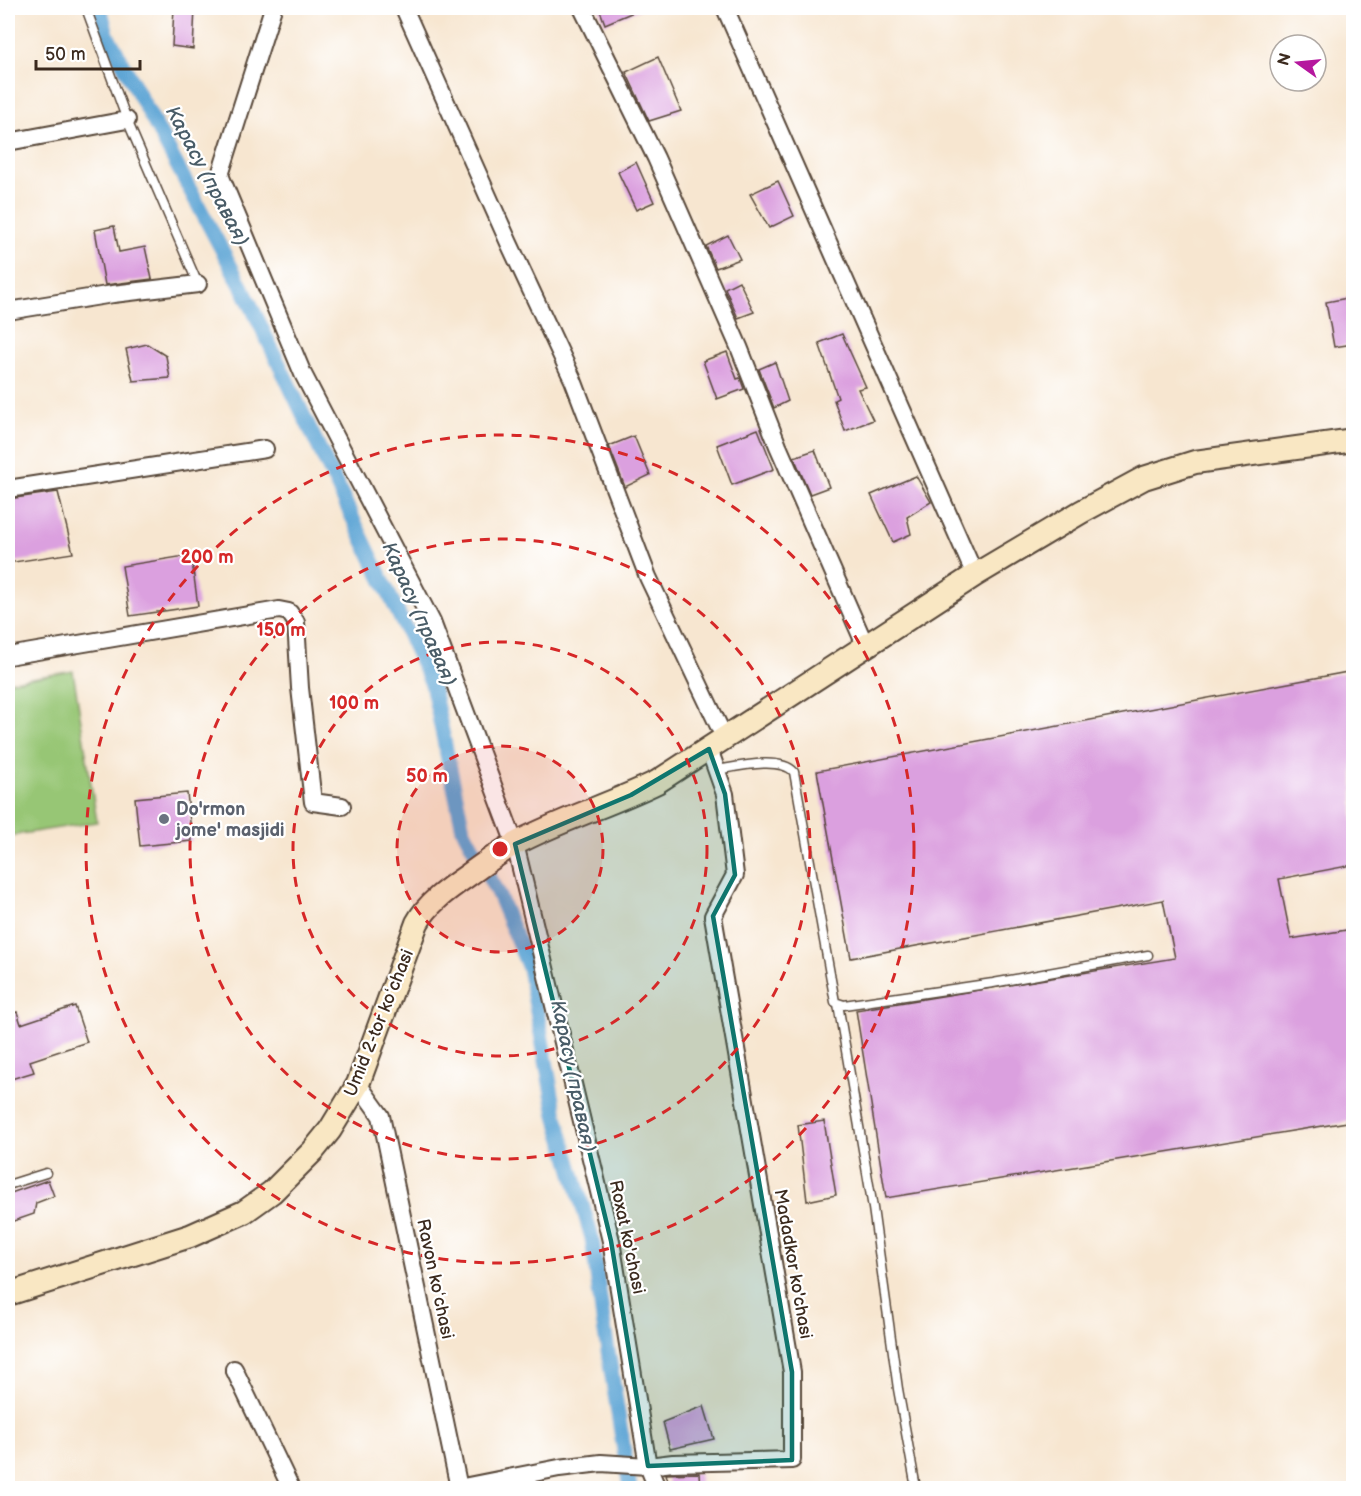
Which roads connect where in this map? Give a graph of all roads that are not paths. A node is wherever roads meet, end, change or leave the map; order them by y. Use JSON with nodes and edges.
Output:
{"nodes":[{"id":1,"x":86,"y":8,"type":"edge"},
{"id":2,"x":273,"y":8,"type":"edge"},
{"id":3,"x":404,"y":8,"type":"edge"},
{"id":4,"x":582,"y":8,"type":"edge"},
{"id":5,"x":725,"y":8,"type":"edge"},
{"id":6,"x":127,"y":120,"type":"junction"},
{"id":7,"x":8,"y":142,"type":"edge"},
{"id":8,"x":198,"y":284,"type":"joint"},
{"id":9,"x":8,"y":311,"type":"edge"},
{"id":10,"x":1353,"y":440,"type":"edge"},
{"id":11,"x":265,"y":449,"type":"dead end"},
{"id":12,"x":8,"y":489,"type":"edge"},
{"id":13,"x":975,"y":575,"type":"junction"},
{"id":14,"x":866,"y":647,"type":"junction"},
{"id":15,"x":8,"y":656,"type":"edge"},
{"id":16,"x":717,"y":752,"type":"junction"},
{"id":17,"x":342,"y":806,"type":"dead end"},
{"id":18,"x":511,"y":846,"type":"junction"},
{"id":19,"x":1148,"y":955,"type":"dead end"},
{"id":20,"x":838,"y":1004,"type":"junction"},
{"id":21,"x":358,"y":1084,"type":"junction"},
{"id":22,"x":46,"y":1173,"type":"dead end"},
{"id":23,"x":8,"y":1185,"type":"edge"},
{"id":24,"x":8,"y":1294,"type":"edge"},
{"id":25,"x":234,"y":1369,"type":"dead end"},
{"id":26,"x":648,"y":1466,"type":"junction"},
{"id":27,"x":291,"y":1488,"type":"edge"},
{"id":28,"x":459,"y":1488,"type":"edge"},
{"id":29,"x":657,"y":1488,"type":"edge"},
{"id":30,"x":916,"y":1488,"type":"edge"}],
"edges":[{"from":1,"to":6,"type":"lane"},
{"from":2,"to":18,"type":"street","name":"Roxat ko'chasi"},
{"from":3,"to":16,"type":"street"},
{"from":4,"to":14,"type":"street"},
{"from":5,"to":13,"type":"street"},
{"from":6,"to":7,"type":"street"},
{"from":6,"to":8,"type":"lane"},
{"from":8,"to":9,"type":"street"},
{"from":10,"to":13,"type":"main road","name":"Umid 2-tor koʻchasi"},
{"from":11,"to":12,"type":"street"},
{"from":13,"to":14,"type":"main road","name":"Umid 2-tor koʻchasi"},
{"from":14,"to":16,"type":"main road","name":"Umid 2-tor koʻchasi"},
{"from":15,"to":17,"type":"street"},
{"from":16,"to":18,"type":"main road","name":"Umid 2-tor koʻchasi"},
{"from":16,"to":20,"type":"lane"},
{"from":16,"to":26,"type":"street","name":"Madadkor ko'chasi"},
{"from":18,"to":21,"type":"main road","name":"Umid 2-tor koʻchasi"},
{"from":18,"to":26,"type":"street","name":"Roxat ko'chasi"},
{"from":19,"to":20,"type":"lane"},
{"from":20,"to":30,"type":"lane"},
{"from":21,"to":24,"type":"main road","name":"Umid 2-tor koʻchasi"},
{"from":21,"to":28,"type":"street","name":"Ravon koʻchasi"},
{"from":22,"to":23,"type":"lane"},
{"from":25,"to":27,"type":"street"},
{"from":26,"to":28,"type":"street","name":"Madadkor ko'chasi"},
{"from":26,"to":29,"type":"street","name":"Roxat ko'chasi"}]}
